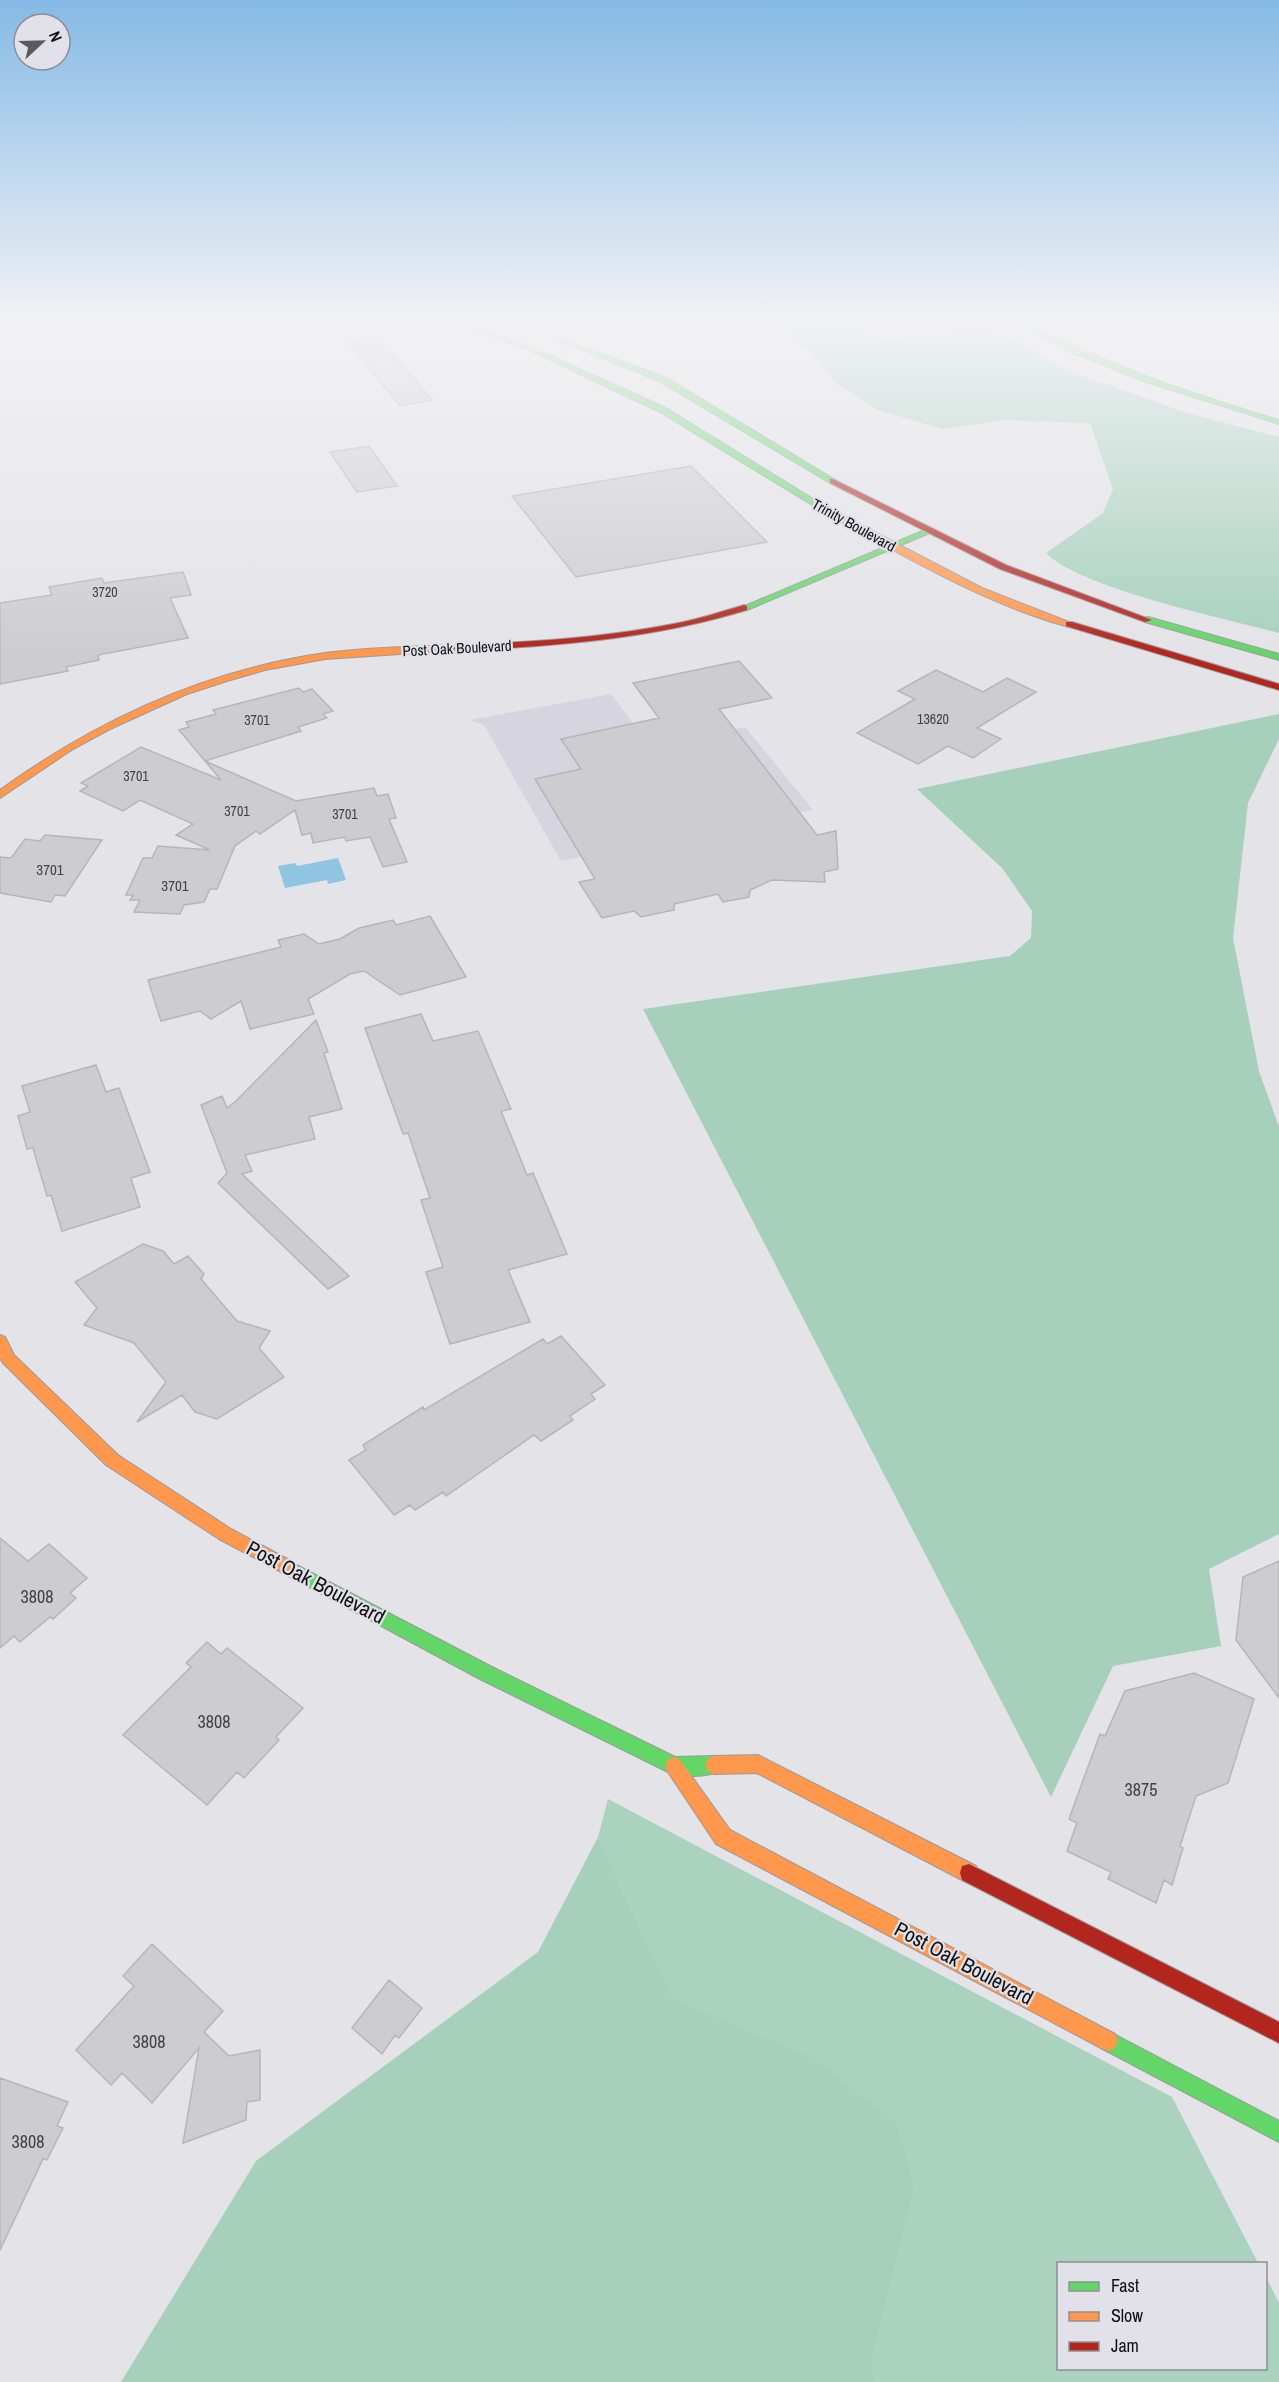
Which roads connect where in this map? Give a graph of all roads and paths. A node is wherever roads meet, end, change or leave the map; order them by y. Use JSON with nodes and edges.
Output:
{"nodes":[{"id":1,"x":694,"y":430,"type":"edge"},
{"id":2,"x":748,"y":430,"type":"edge"},
{"id":3,"x":928,"y":532,"type":"junction"},
{"id":4,"x":894,"y":547,"type":"junction"},
{"id":5,"x":1279,"y":657,"type":"edge"},
{"id":6,"x":1279,"y":687,"type":"edge"},
{"id":7,"x":0,"y":795,"type":"edge"},
{"id":8,"x":0,"y":1341,"type":"edge"},
{"id":9,"x":675,"y":1766,"type":"junction"},
{"id":10,"x":1279,"y":2033,"type":"edge"},
{"id":11,"x":1279,"y":2132,"type":"edge"}],
"edges":[{"from":1,"to":4,"type":"street","name":"Trinity Boulevard"},
{"from":2,"to":3,"type":"street","name":"Trinity Boulevard"},
{"from":3,"to":4,"type":"street","name":"Post Oak Boulevard"},
{"from":3,"to":5,"type":"street","name":"Trinity Boulevard"},
{"from":4,"to":6,"type":"street","name":"Trinity Boulevard"},
{"from":4,"to":7,"type":"street","name":"Post Oak Boulevard"},
{"from":8,"to":9,"type":"street","name":"Post Oak Boulevard"},
{"from":9,"to":10,"type":"street","name":"Post Oak Boulevard"},
{"from":9,"to":11,"type":"street","name":"Post Oak Boulevard"}]}
